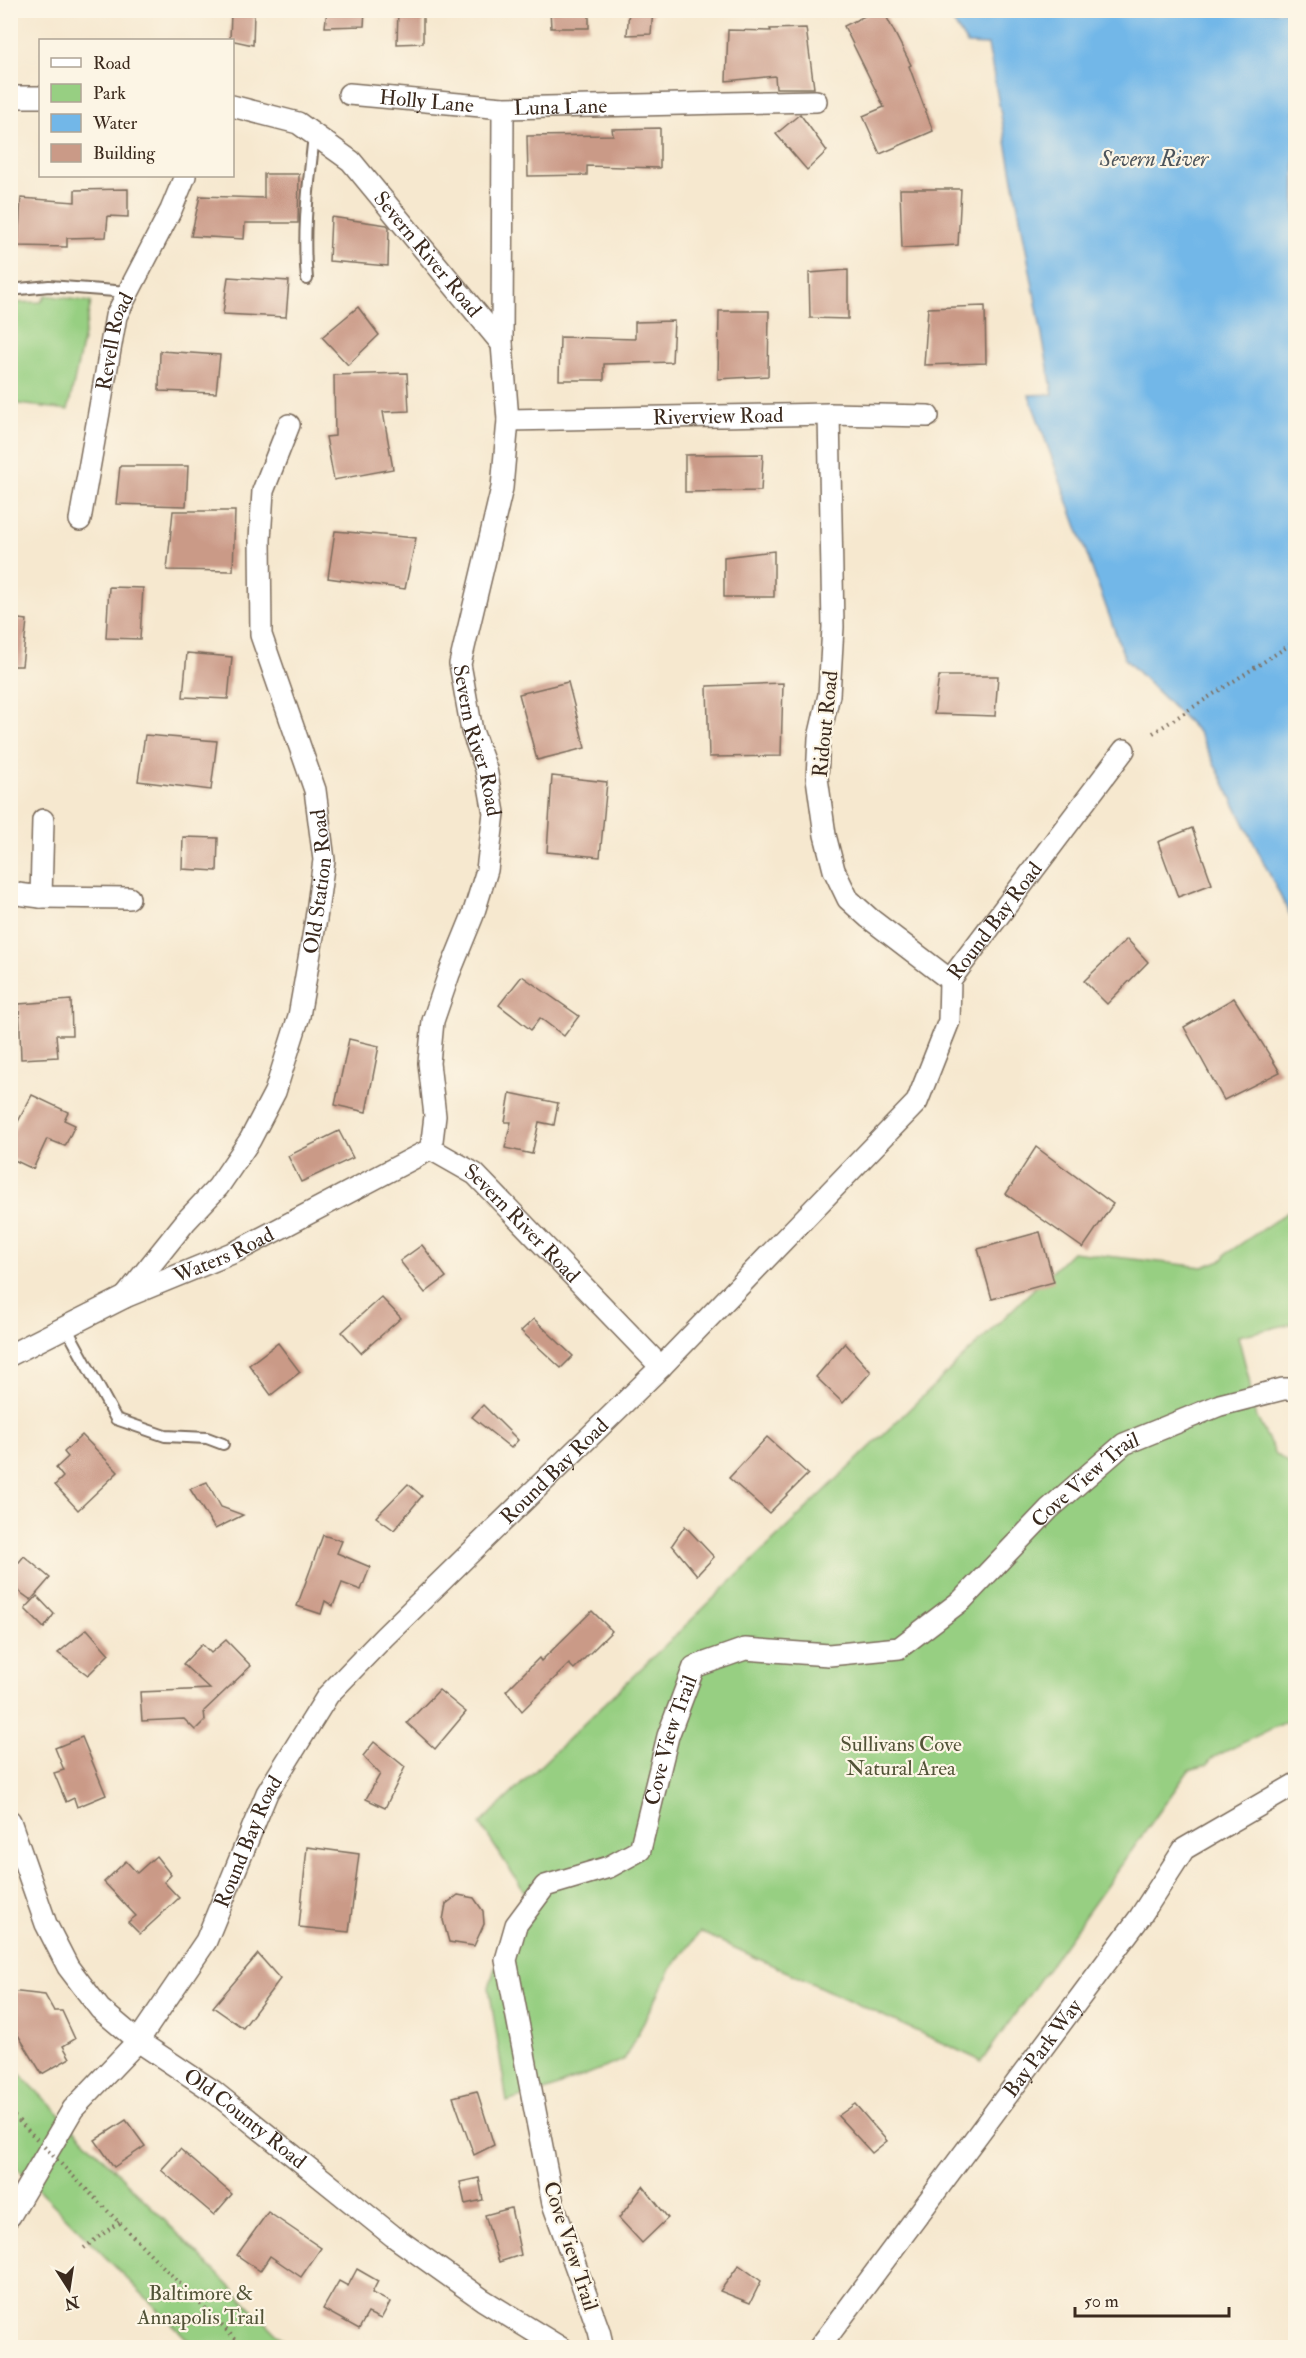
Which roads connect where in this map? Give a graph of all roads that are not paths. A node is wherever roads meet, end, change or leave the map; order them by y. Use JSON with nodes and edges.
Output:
{"nodes":[{"id":1,"x":349,"y":94,"type":"dead end"},
{"id":2,"x":10,"y":97,"type":"edge"},
{"id":3,"x":39,"y":98,"type":"edge"},
{"id":4,"x":816,"y":101,"type":"dead end"},
{"id":5,"x":234,"y":107,"type":"edge"},
{"id":6,"x":503,"y":108,"type":"junction"},
{"id":7,"x":314,"y":135,"type":"junction"},
{"id":8,"x":185,"y":177,"type":"edge"},
{"id":9,"x":307,"y":279,"type":"dead end"},
{"id":10,"x":10,"y":290,"type":"edge"},
{"id":11,"x":128,"y":292,"type":"junction"},
{"id":12,"x":502,"y":344,"type":"junction"},
{"id":13,"x":829,"y":414,"type":"junction"},
{"id":14,"x":928,"y":416,"type":"dead end"},
{"id":15,"x":508,"y":420,"type":"junction"},
{"id":16,"x":289,"y":425,"type":"dead end"},
{"id":17,"x":80,"y":520,"type":"dead end"},
{"id":18,"x":1124,"y":750,"type":"dead end"},
{"id":19,"x":43,"y":820,"type":"dead end"},
{"id":20,"x":10,"y":893,"type":"edge"},
{"id":21,"x":41,"y":897,"type":"junction"},
{"id":22,"x":129,"y":898,"type":"dead end"},
{"id":23,"x":950,"y":980,"type":"junction"},
{"id":24,"x":431,"y":1149,"type":"junction"},
{"id":25,"x":125,"y":1297,"type":"junction"},
{"id":26,"x":66,"y":1327,"type":"junction"},
{"id":27,"x":10,"y":1355,"type":"edge"},
{"id":28,"x":661,"y":1367,"type":"junction"},
{"id":29,"x":1296,"y":1389,"type":"edge"},
{"id":30,"x":224,"y":1444,"type":"dead end"},
{"id":31,"x":1296,"y":1784,"type":"edge"},
{"id":32,"x":10,"y":1821,"type":"edge"},
{"id":33,"x":138,"y":2040,"type":"junction"},
{"id":34,"x":10,"y":2216,"type":"edge"},
{"id":35,"x":561,"y":2348,"type":"edge"},
{"id":36,"x":603,"y":2348,"type":"edge"},
{"id":37,"x":819,"y":2348,"type":"edge"}],
"edges":[{"from":1,"to":6,"type":"street","name":"Holly Lane"},
{"from":2,"to":3,"type":"street"},
{"from":4,"to":6,"type":"street","name":"Luna Lane"},
{"from":5,"to":7,"type":"street","name":"Severn River Road"},
{"from":6,"to":12,"type":"street","name":"Luna Lane"},
{"from":7,"to":9,"type":"lane"},
{"from":7,"to":12,"type":"street","name":"Severn River Road"},
{"from":8,"to":11,"type":"street","name":"Revell Road"},
{"from":10,"to":11,"type":"lane"},
{"from":11,"to":17,"type":"street","name":"Revell Road"},
{"from":12,"to":15,"type":"street","name":"Severn River Road"},
{"from":13,"to":14,"type":"street","name":"Riverview Road"},
{"from":13,"to":15,"type":"street","name":"Riverview Road"},
{"from":13,"to":23,"type":"street","name":"Ridout Road"},
{"from":15,"to":24,"type":"street","name":"Severn River Road"},
{"from":16,"to":25,"type":"street","name":"Old Station Road"},
{"from":18,"to":23,"type":"street","name":"Round Bay Road"},
{"from":19,"to":21,"type":"street"},
{"from":20,"to":21,"type":"street"},
{"from":21,"to":22,"type":"street"},
{"from":23,"to":28,"type":"street","name":"Round Bay Road"},
{"from":24,"to":25,"type":"street","name":"Waters Road"},
{"from":24,"to":28,"type":"street","name":"Severn River Road"},
{"from":25,"to":26,"type":"street","name":"Waters Road"},
{"from":26,"to":27,"type":"street","name":"Waters Road"},
{"from":26,"to":30,"type":"lane"},
{"from":28,"to":33,"type":"street","name":"Round Bay Road"},
{"from":29,"to":36,"type":"street","name":"Cove View Trail"},
{"from":31,"to":37,"type":"street","name":"Bay Park Way"},
{"from":32,"to":33,"type":"street","name":"Old County Road"},
{"from":33,"to":34,"type":"street","name":"Round Bay Road"},
{"from":33,"to":35,"type":"street","name":"Old County Road"}]}
